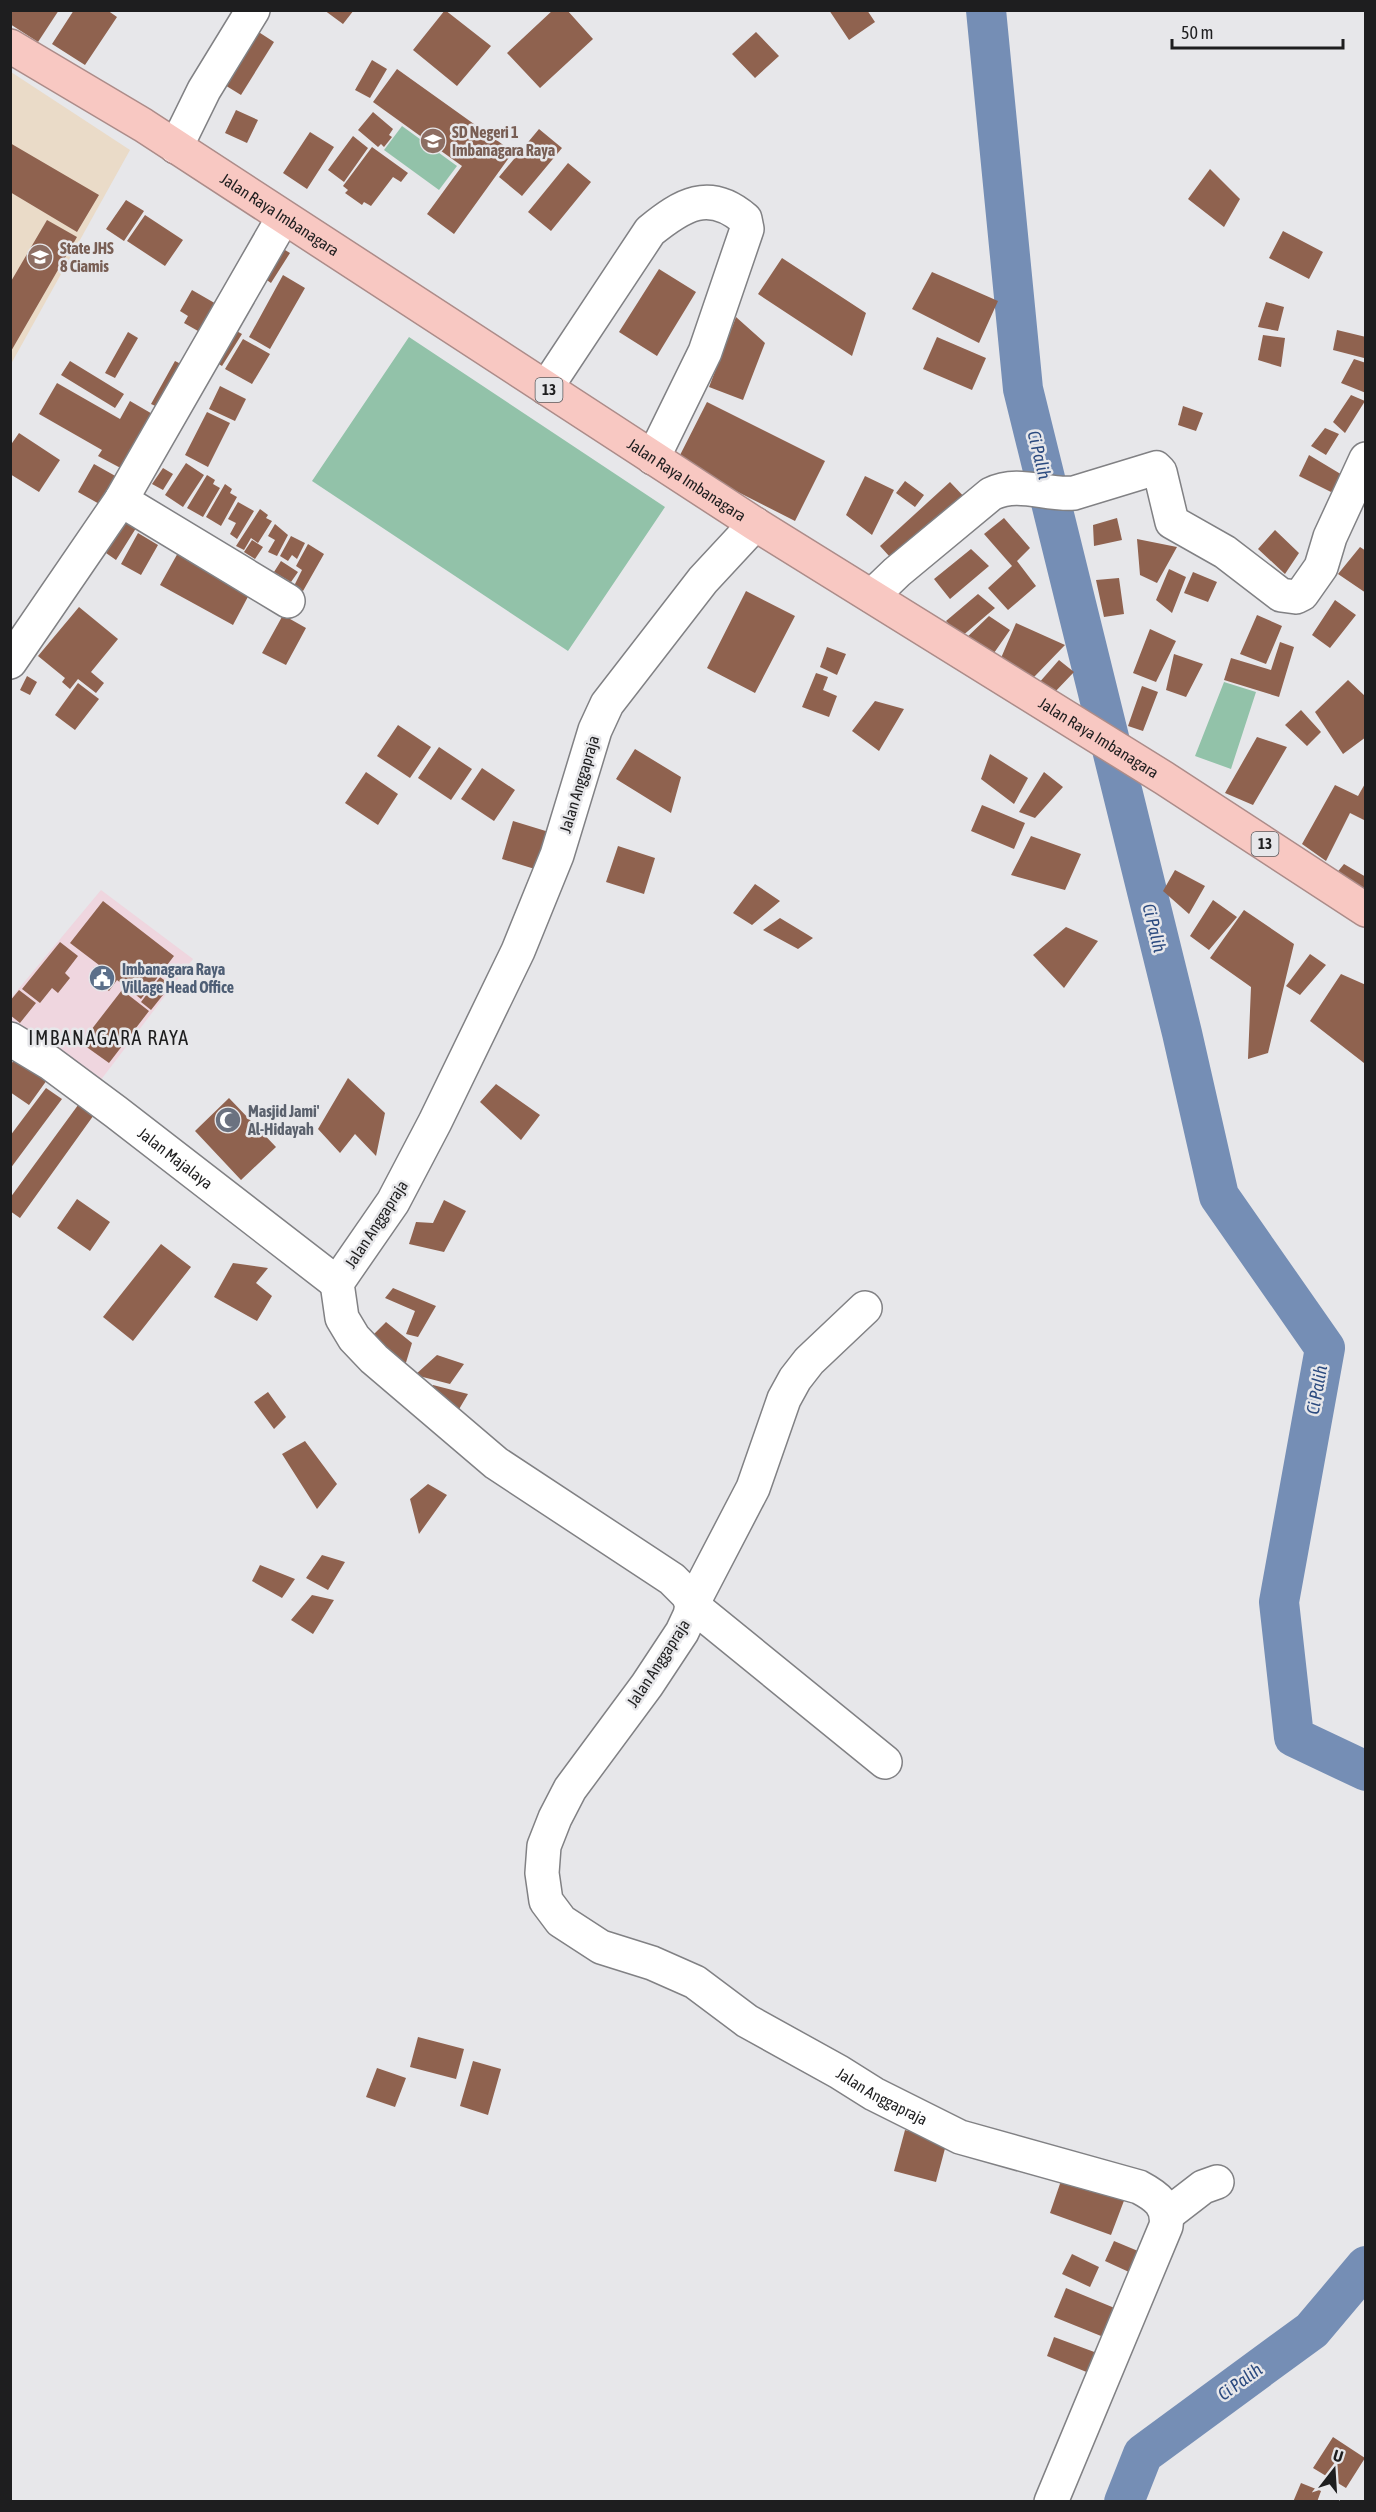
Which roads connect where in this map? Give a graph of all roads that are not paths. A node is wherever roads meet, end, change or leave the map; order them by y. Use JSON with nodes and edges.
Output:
{"nodes":[{"id":1,"x":253,"y":10,"type":"edge"},
{"id":2,"x":10,"y":46,"type":"edge"},
{"id":3,"x":176,"y":147,"type":"junction"},
{"id":4,"x":282,"y":218,"type":"junction"},
{"id":5,"x":546,"y":388,"type":"junction"},
{"id":6,"x":653,"y":458,"type":"junction"},
{"id":7,"x":1365,"y":459,"type":"edge"},
{"id":8,"x":121,"y":500,"type":"junction"},
{"id":9,"x":755,"y":524,"type":"junction"},
{"id":10,"x":872,"y":596,"type":"junction"},
{"id":11,"x":288,"y":601,"type":"dead end"},
{"id":12,"x":10,"y":662,"type":"edge"},
{"id":13,"x":1365,"y":910,"type":"edge"},
{"id":14,"x":10,"y":1039,"type":"edge"},
{"id":15,"x":337,"y":1283,"type":"junction"},
{"id":16,"x":865,"y":1308,"type":"dead end"},
{"id":17,"x":692,"y":1605,"type":"junction"},
{"id":18,"x":885,"y":1762,"type":"dead end"},
{"id":19,"x":1216,"y":2182,"type":"dead end"},
{"id":20,"x":1168,"y":2214,"type":"junction"},
{"id":21,"x":1051,"y":2502,"type":"edge"}],
"edges":[{"from":1,"to":3,"type":"street"},
{"from":2,"to":3,"type":"highway","name":"Jalan Raya Imbanagara","number":"13"},
{"from":3,"to":4,"type":"highway","name":"Jalan Raya Imbanagara","number":"13"},
{"from":4,"to":5,"type":"highway","name":"Jalan Raya Imbanagara","number":"13"},
{"from":4,"to":8,"type":"street"},
{"from":5,"to":6,"type":"highway","name":"Jalan Raya Imbanagara","number":"13"},
{"from":5,"to":6,"type":"street"},
{"from":6,"to":9,"type":"highway","name":"Jalan Raya Imbanagara","number":"13"},
{"from":7,"to":10,"type":"street"},
{"from":8,"to":11,"type":"street"},
{"from":8,"to":12,"type":"street"},
{"from":9,"to":10,"type":"highway","name":"Jalan Raya Imbanagara","number":"13"},
{"from":9,"to":15,"type":"street","name":"Jalan Anggapraja"},
{"from":10,"to":13,"type":"highway","name":"Jalan Raya Imbanagara","number":"13"},
{"from":14,"to":15,"type":"street","name":"Jalan Majalaya"},
{"from":15,"to":17,"type":"street","name":"Jalan Anggapraja"},
{"from":16,"to":17,"type":"street"},
{"from":17,"to":18,"type":"street"},
{"from":17,"to":20,"type":"street","name":"Jalan Anggapraja"},
{"from":19,"to":20,"type":"street"},
{"from":20,"to":21,"type":"street"}]}
